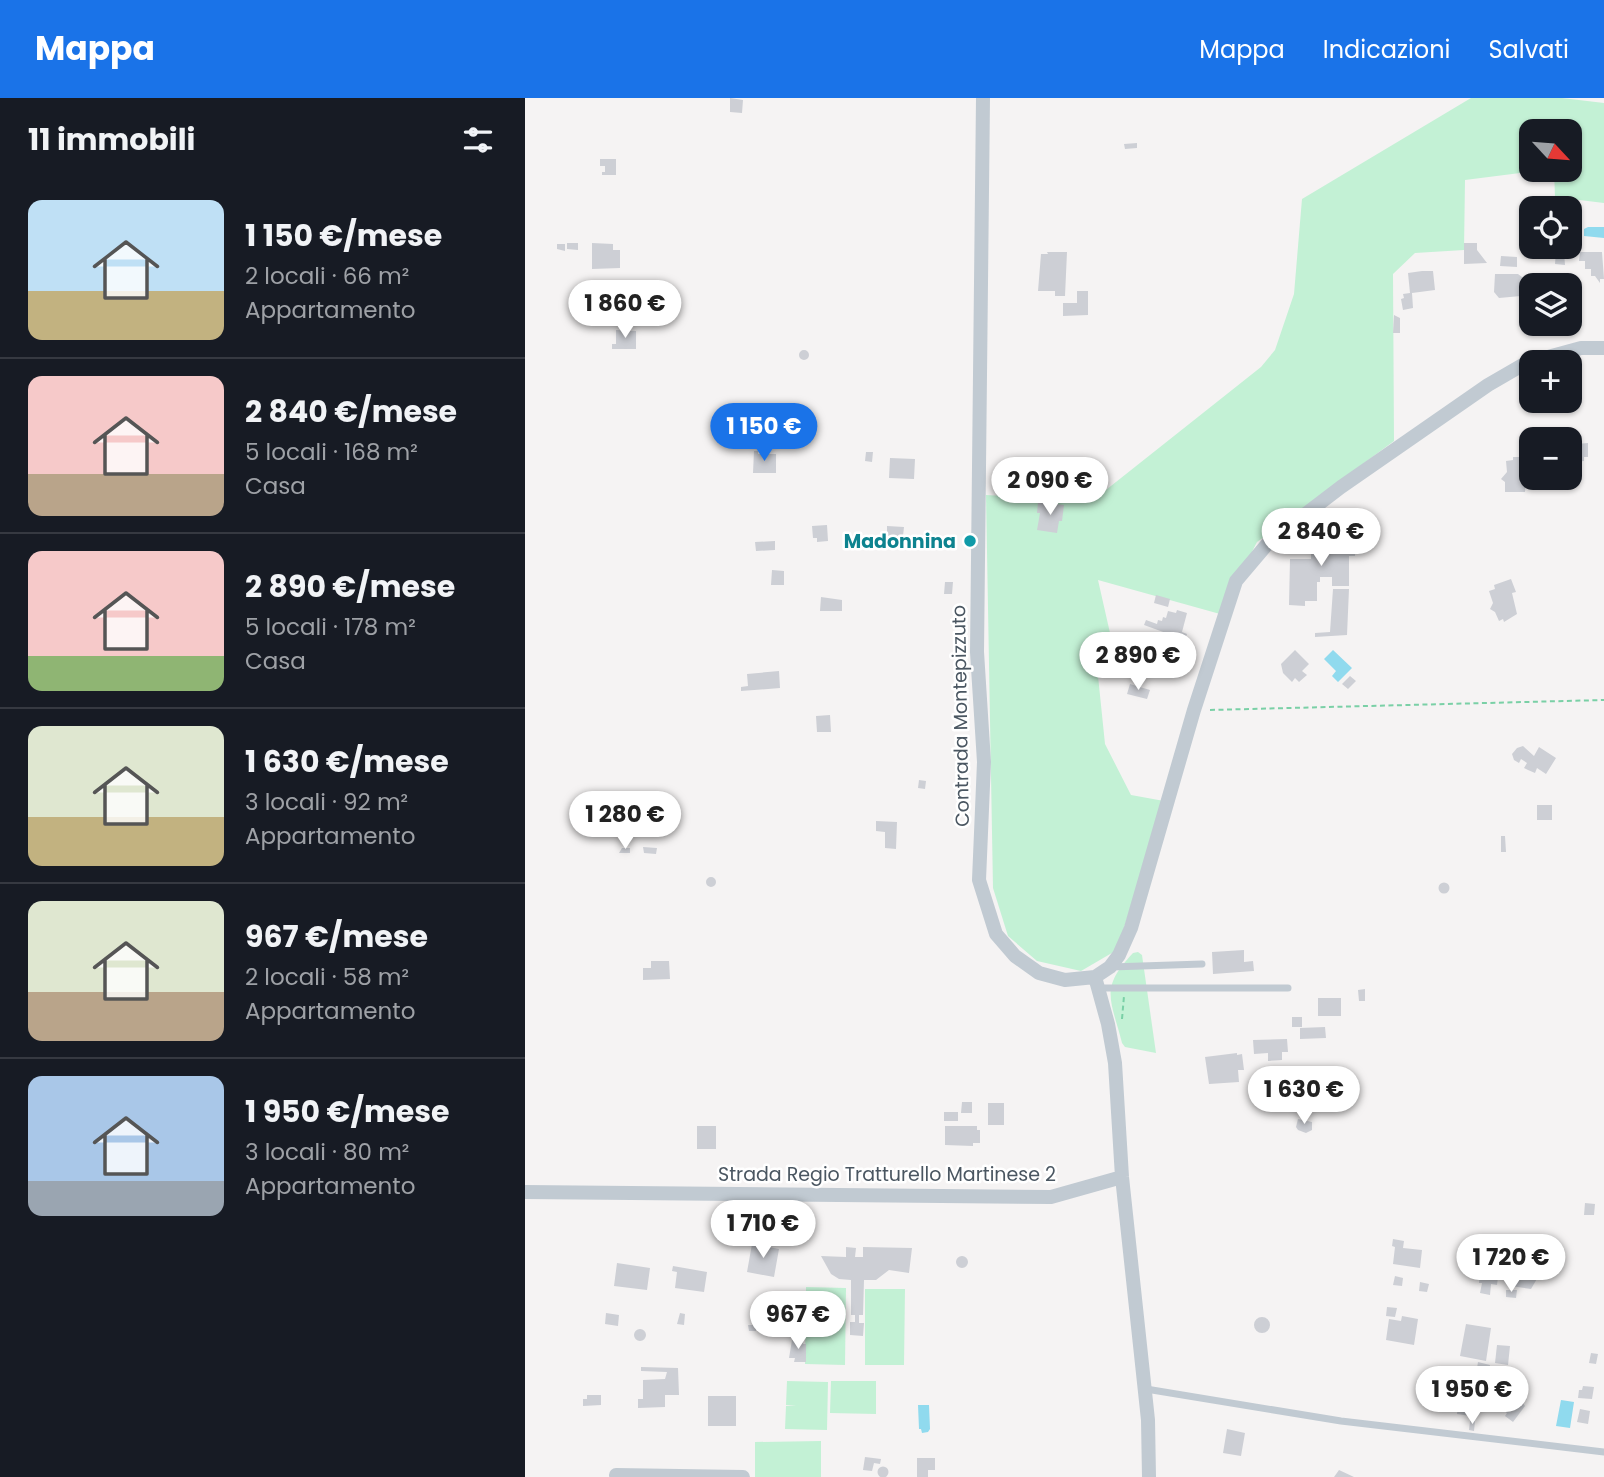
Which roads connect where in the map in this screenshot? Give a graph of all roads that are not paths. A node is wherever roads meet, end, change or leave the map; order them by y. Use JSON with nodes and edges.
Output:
{"nodes":[{"id":1,"x":983,"y":98,"type":"edge"},
{"id":2,"x":1604,"y":348,"type":"edge"},
{"id":3,"x":1202,"y":964,"type":"dead end"},
{"id":4,"x":1110,"y":967,"type":"junction"},
{"id":5,"x":1096,"y":983,"type":"junction"},
{"id":6,"x":1288,"y":988,"type":"dead end"},
{"id":7,"x":1122,"y":1177,"type":"junction"},
{"id":8,"x":525,"y":1192,"type":"edge"},
{"id":9,"x":1145,"y":1389,"type":"junction"},
{"id":10,"x":1604,"y":1452,"type":"edge"},
{"id":11,"x":616,"y":1475,"type":"edge"},
{"id":12,"x":743,"y":1477,"type":"edge"},
{"id":13,"x":1149,"y":1477,"type":"edge"}],
"edges":[{"from":1,"to":5,"type":"street","name":"Contrada Montepizzuto"},
{"from":2,"to":4,"type":"street"},
{"from":3,"to":4,"type":"lane"},
{"from":4,"to":5,"type":"street"},
{"from":5,"to":6,"type":"lane"},
{"from":5,"to":7,"type":"street"},
{"from":7,"to":8,"type":"street","name":"Strada Regio Tratturello Martinese 2"},
{"from":7,"to":9,"type":"street"},
{"from":9,"to":10,"type":"lane"},
{"from":9,"to":13,"type":"street"},
{"from":11,"to":12,"type":"street"}]}
